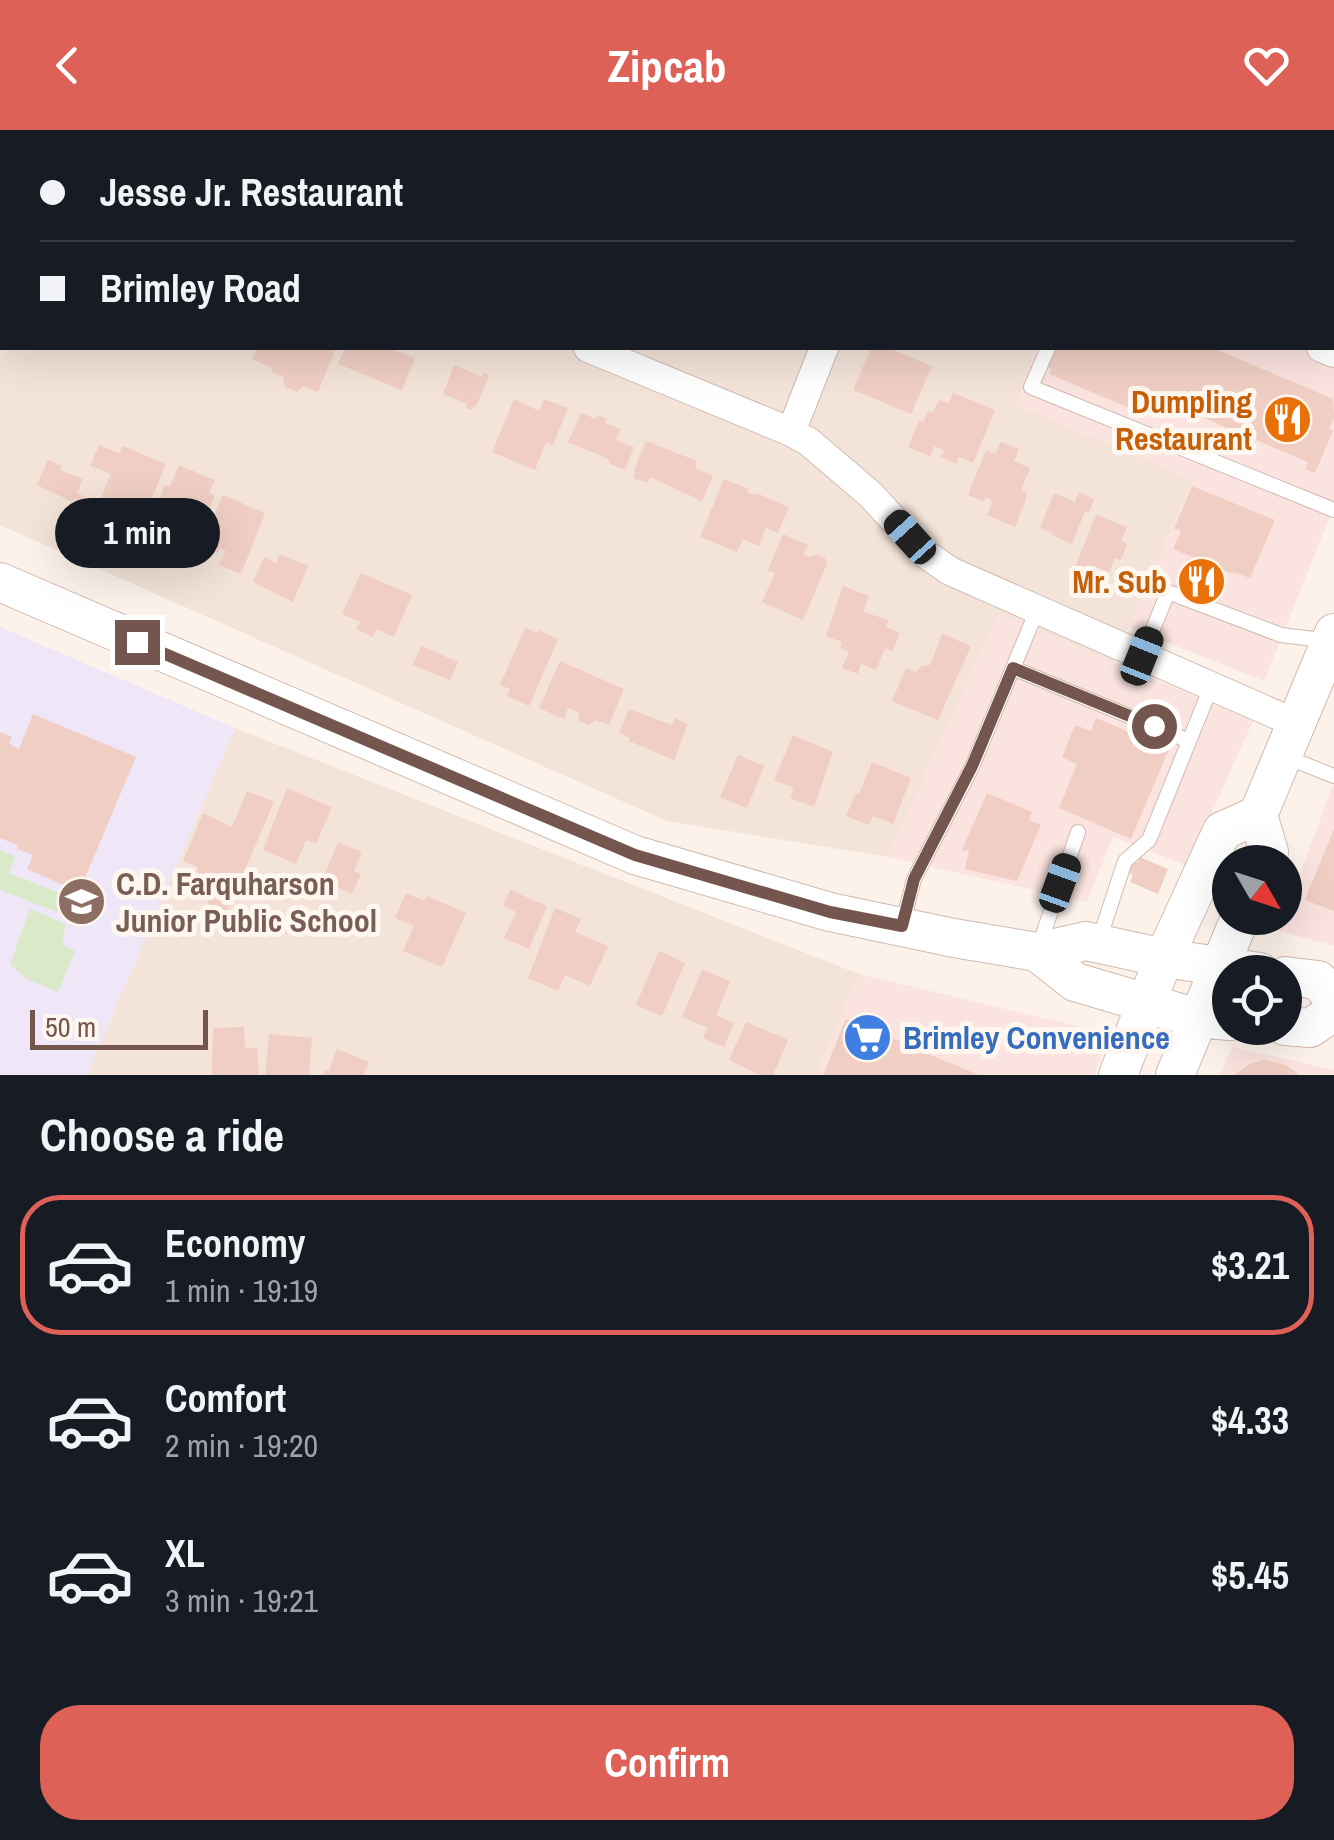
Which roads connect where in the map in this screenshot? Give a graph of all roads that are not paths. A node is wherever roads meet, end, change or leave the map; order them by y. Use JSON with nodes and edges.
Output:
{"nodes":[{"id":1,"x":593,"y":350,"type":"edge"},
{"id":2,"x":823,"y":350,"type":"edge"},
{"id":3,"x":1047,"y":350,"type":"edge"},
{"id":4,"x":791,"y":432,"type":"junction"},
{"id":5,"x":1334,"y":510,"type":"edge"},
{"id":6,"x":0,"y":582,"type":"edge"},
{"id":7,"x":1037,"y":610,"type":"junction"},
{"id":8,"x":1332,"y":637,"type":"edge"},
{"id":9,"x":1142,"y":656,"type":"junction"},
{"id":10,"x":1013,"y":668,"type":"junction"},
{"id":11,"x":1211,"y":687,"type":"junction"},
{"id":12,"x":1289,"y":739,"type":"junction"},
{"id":13,"x":1189,"y":741,"type":"junction"},
{"id":14,"x":1334,"y":776,"type":"edge"},
{"id":15,"x":1258,"y":815,"type":"junction"},
{"id":16,"x":1078,"y":832,"type":"dead end"},
{"id":17,"x":1266,"y":845,"type":"edge"},
{"id":18,"x":902,"y":926,"type":"junction"},
{"id":19,"x":1098,"y":944,"type":"junction"},
{"id":20,"x":1037,"y":952,"type":"junction"},
{"id":21,"x":1164,"y":958,"type":"junction"},
{"id":22,"x":1212,"y":965,"type":"edge"},
{"id":23,"x":1302,"y":978,"type":"edge"},
{"id":24,"x":1334,"y":1000,"type":"edge"},
{"id":25,"x":1146,"y":1003,"type":"junction"},
{"id":26,"x":1334,"y":1012,"type":"edge"},
{"id":27,"x":1212,"y":1019,"type":"edge"},
{"id":28,"x":1212,"y":1022,"type":"edge"},
{"id":29,"x":1302,"y":1027,"type":"edge"},
{"id":30,"x":1118,"y":1075,"type":"edge"},
{"id":31,"x":1175,"y":1075,"type":"edge"}],
"edges":[{"from":1,"to":4,"type":"street"},
{"from":2,"to":4,"type":"street"},
{"from":3,"to":5,"type":"lane"},
{"from":4,"to":7,"type":"street"},
{"from":6,"to":18,"type":"main road"},
{"from":7,"to":9,"type":"street"},
{"from":7,"to":10,"type":"lane"},
{"from":8,"to":9,"type":"lane"},
{"from":8,"to":12,"type":"main road"},
{"from":9,"to":11,"type":"street"},
{"from":10,"to":13,"type":"lane"},
{"from":10,"to":18,"type":"lane"},
{"from":11,"to":12,"type":"street"},
{"from":11,"to":13,"type":"lane"},
{"from":12,"to":14,"type":"lane"},
{"from":12,"to":15,"type":"main road"},
{"from":13,"to":19,"type":"lane"},
{"from":15,"to":17,"type":"main road"},
{"from":15,"to":21,"type":"main road"},
{"from":16,"to":20,"type":"lane"},
{"from":18,"to":20,"type":"main road"},
{"from":19,"to":20,"type":"main road"},
{"from":19,"to":21,"type":"main road"},
{"from":20,"to":25,"type":"main road"},
{"from":21,"to":22,"type":"main road"},
{"from":21,"to":25,"type":"main road"},
{"from":23,"to":24,"type":"main road"},
{"from":25,"to":27,"type":"main road"},
{"from":25,"to":30,"type":"main road"},
{"from":26,"to":29,"type":"main road"},
{"from":28,"to":31,"type":"main road"}]}
